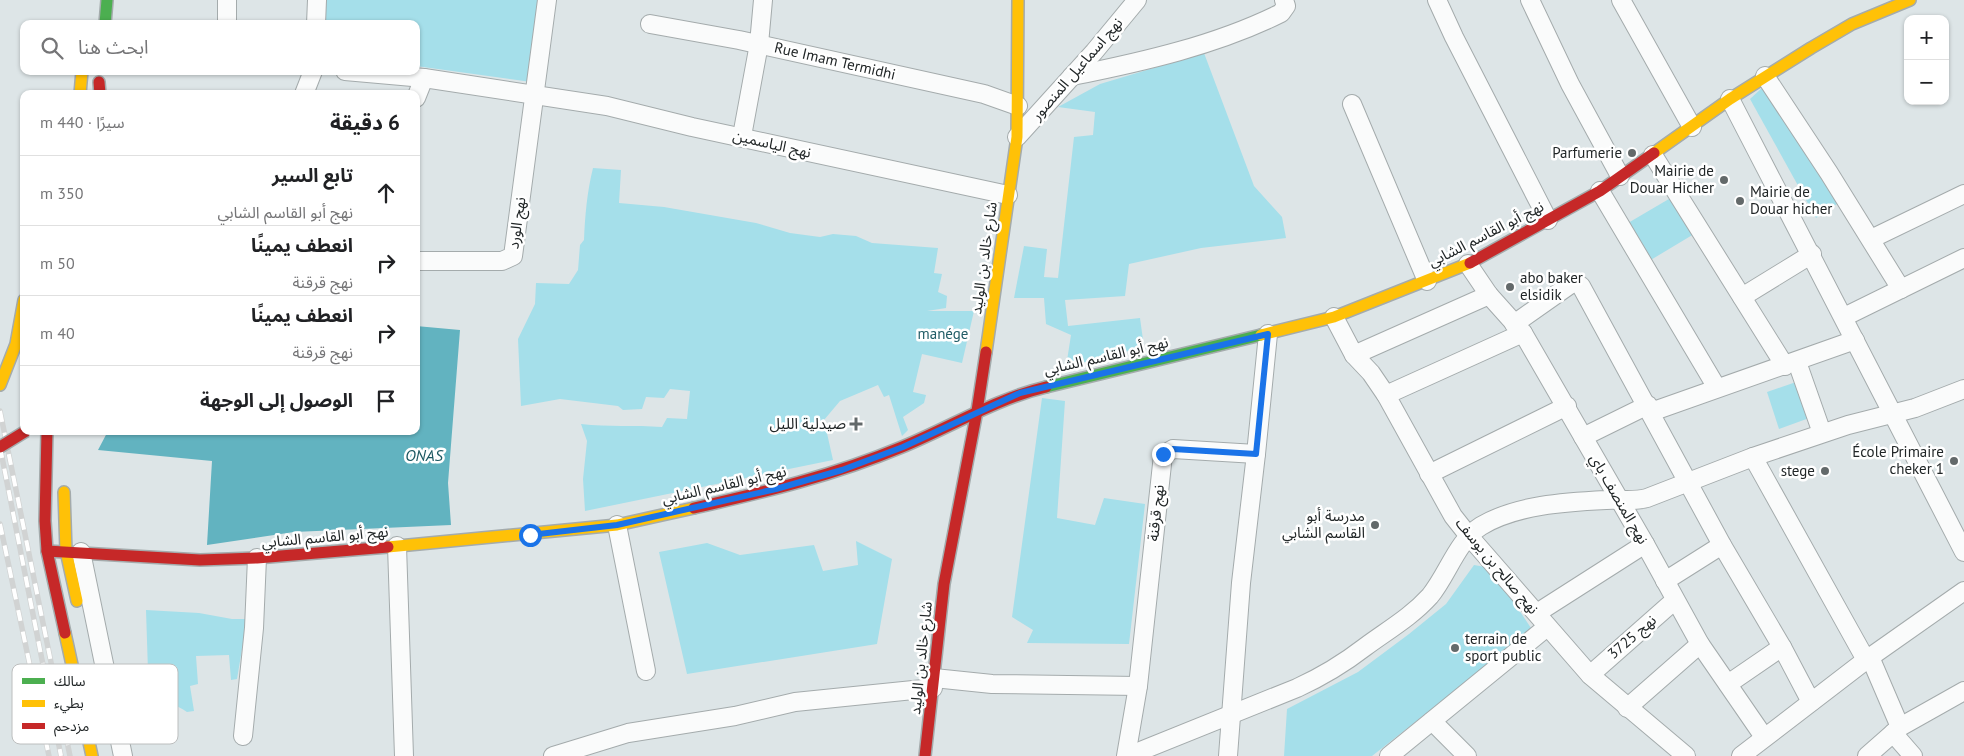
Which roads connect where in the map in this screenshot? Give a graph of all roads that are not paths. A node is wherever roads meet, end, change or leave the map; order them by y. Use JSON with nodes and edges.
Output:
{"nodes":[{"id":1,"x":107,"y":0,"type":"edge"},
{"id":2,"x":227,"y":0,"type":"edge"},
{"id":3,"x":317,"y":0,"type":"edge"},
{"id":4,"x":547,"y":0,"type":"edge"},
{"id":5,"x":763,"y":0,"type":"edge"},
{"id":6,"x":1018,"y":0,"type":"edge"},
{"id":7,"x":1137,"y":0,"type":"edge"},
{"id":8,"x":1284,"y":0,"type":"edge"},
{"id":9,"x":1437,"y":0,"type":"edge"},
{"id":10,"x":1530,"y":0,"type":"edge"},
{"id":11,"x":1621,"y":0,"type":"edge"},
{"id":12,"x":1910,"y":0,"type":"edge"},
{"id":13,"x":104,"y":20,"type":"edge"},
{"id":14,"x":226,"y":20,"type":"edge"},
{"id":15,"x":316,"y":20,"type":"edge"},
{"id":16,"x":650,"y":24,"type":"dead end"},
{"id":17,"x":759,"y":44,"type":"junction"},
{"id":18,"x":76,"y":75,"type":"edge"},
{"id":19,"x":82,"y":75,"type":"edge"},
{"id":20,"x":311,"y":75,"type":"edge"},
{"id":21,"x":390,"y":75,"type":"edge"},
{"id":22,"x":1072,"y":76,"type":"junction"},
{"id":23,"x":1765,"y":76,"type":"junction"},
{"id":24,"x":424,"y":78,"type":"junction"},
{"id":25,"x":68,"y":90,"type":"edge"},
{"id":26,"x":80,"y":90,"type":"edge"},
{"id":27,"x":306,"y":90,"type":"edge"},
{"id":28,"x":419,"y":90,"type":"edge"},
{"id":29,"x":535,"y":94,"type":"junction"},
{"id":30,"x":1730,"y":99,"type":"junction"},
{"id":31,"x":1352,"y":104,"type":"dead end"},
{"id":32,"x":1018,"y":106,"type":"junction"},
{"id":33,"x":1692,"y":127,"type":"junction"},
{"id":34,"x":742,"y":136,"type":"junction"},
{"id":35,"x":1017,"y":137,"type":"junction"},
{"id":36,"x":1653,"y":154,"type":"junction"},
{"id":37,"x":1620,"y":176,"type":"junction"},
{"id":38,"x":1600,"y":191,"type":"junction"},
{"id":39,"x":1008,"y":194,"type":"junction"},
{"id":40,"x":1964,"y":194,"type":"edge"},
{"id":41,"x":1548,"y":220,"type":"junction"},
{"id":42,"x":1871,"y":239,"type":"junction"},
{"id":43,"x":1812,"y":254,"type":"junction"},
{"id":44,"x":1964,"y":258,"type":"edge"},
{"id":45,"x":420,"y":261,"type":"edge"},
{"id":46,"x":1468,"y":264,"type":"junction"},
{"id":47,"x":1427,"y":281,"type":"junction"},
{"id":48,"x":1901,"y":289,"type":"junction"},
{"id":49,"x":1489,"y":295,"type":"junction"},
{"id":50,"x":1742,"y":297,"type":"junction"},
{"id":51,"x":1334,"y":317,"type":"junction"},
{"id":52,"x":1844,"y":317,"type":"junction"},
{"id":53,"x":20,"y":326,"type":"edge"},
{"id":54,"x":1518,"y":328,"type":"junction"},
{"id":55,"x":1268,"y":334,"type":"junction"},
{"id":56,"x":1855,"y":340,"type":"junction"},
{"id":57,"x":1354,"y":355,"type":"junction"},
{"id":58,"x":1791,"y":364,"type":"junction"},
{"id":59,"x":0,"y":385,"type":"edge"},
{"id":60,"x":1717,"y":388,"type":"junction"},
{"id":61,"x":1964,"y":390,"type":"edge"},
{"id":62,"x":1386,"y":395,"type":"junction"},
{"id":63,"x":1567,"y":406,"type":"junction"},
{"id":64,"x":1649,"y":409,"type":"junction"},
{"id":65,"x":978,"y":411,"type":"junction"},
{"id":66,"x":1892,"y":412,"type":"junction"},
{"id":67,"x":1822,"y":433,"type":"junction"},
{"id":68,"x":20,"y":435,"type":"edge"},
{"id":69,"x":46,"y":435,"type":"edge"},
{"id":70,"x":1583,"y":437,"type":"junction"},
{"id":71,"x":0,"y":447,"type":"edge"},
{"id":72,"x":1256,"y":454,"type":"junction"},
{"id":73,"x":1753,"y":457,"type":"junction"},
{"id":74,"x":1430,"y":474,"type":"junction"},
{"id":75,"x":64,"y":483,"type":"dead end"},
{"id":76,"x":1689,"y":483,"type":"junction"},
{"id":77,"x":1618,"y":499,"type":"junction"},
{"id":78,"x":617,"y":525,"type":"junction"},
{"id":79,"x":1468,"y":535,"type":"junction"},
{"id":80,"x":1645,"y":544,"type":"junction"},
{"id":81,"x":1722,"y":545,"type":"junction"},
{"id":82,"x":396,"y":546,"type":"junction"},
{"id":83,"x":47,"y":551,"type":"junction"},
{"id":84,"x":74,"y":551,"type":"junction"},
{"id":85,"x":1964,"y":552,"type":"edge"},
{"id":86,"x":257,"y":558,"type":"junction"},
{"id":87,"x":1665,"y":581,"type":"junction"},
{"id":88,"x":1964,"y":591,"type":"edge"},
{"id":89,"x":1675,"y":600,"type":"junction"},
{"id":90,"x":80,"y":616,"type":"dead end"},
{"id":91,"x":1542,"y":620,"type":"junction"},
{"id":92,"x":1700,"y":644,"type":"junction"},
{"id":93,"x":1782,"y":647,"type":"junction"},
{"id":94,"x":1868,"y":658,"type":"junction"},
{"id":95,"x":72,"y":664,"type":"edge"},
{"id":96,"x":102,"y":664,"type":"edge"},
{"id":97,"x":646,"y":671,"type":"dead end"},
{"id":98,"x":1590,"y":675,"type":"junction"},
{"id":99,"x":933,"y":683,"type":"junction"},
{"id":100,"x":1728,"y":684,"type":"junction"},
{"id":101,"x":1138,"y":686,"type":"junction"},
{"id":102,"x":1964,"y":691,"type":"edge"},
{"id":103,"x":1811,"y":702,"type":"junction"},
{"id":104,"x":1627,"y":708,"type":"junction"},
{"id":105,"x":1231,"y":715,"type":"junction"},
{"id":106,"x":1432,"y":722,"type":"junction"},
{"id":107,"x":1896,"y":730,"type":"junction"},
{"id":108,"x":243,"y":736,"type":"dead end"},
{"id":109,"x":1764,"y":737,"type":"junction"},
{"id":110,"x":588,"y":750,"type":"edge"},
{"id":111,"x":404,"y":756,"type":"edge"},
{"id":112,"x":553,"y":756,"type":"edge"},
{"id":113,"x":926,"y":756,"type":"edge"},
{"id":114,"x":1127,"y":756,"type":"edge"},
{"id":115,"x":1228,"y":756,"type":"edge"},
{"id":116,"x":1389,"y":756,"type":"edge"},
{"id":117,"x":1467,"y":756,"type":"edge"},
{"id":118,"x":1686,"y":756,"type":"edge"},
{"id":119,"x":1741,"y":756,"type":"edge"},
{"id":120,"x":1867,"y":756,"type":"edge"},
{"id":121,"x":1913,"y":756,"type":"edge"}],
"edges":[{"from":1,"to":13,"type":"street"},
{"from":2,"to":14,"type":"street"},
{"from":3,"to":15,"type":"street"},
{"from":4,"to":29,"type":"street"},
{"from":5,"to":17,"type":"street"},
{"from":6,"to":32,"type":"street","name":"شارع خالد بن الوليد"},
{"from":7,"to":22,"type":"street","name":"نهج اسماعيل المنصور"},
{"from":8,"to":22,"type":"street"},
{"from":9,"to":41,"type":"street"},
{"from":10,"to":37,"type":"street"},
{"from":11,"to":33,"type":"street"},
{"from":12,"to":23,"type":"street","name":"نهج أبو القاسم الشابي"},
{"from":16,"to":17,"type":"street","name":"Rue Imam Termidhi"},
{"from":17,"to":32,"type":"street","name":"Rue Imam Termidhi"},
{"from":17,"to":34,"type":"street"},
{"from":18,"to":25,"type":"street"},
{"from":19,"to":26,"type":"street"},
{"from":20,"to":27,"type":"street"},
{"from":21,"to":24,"type":"street","name":"نهج الياسمين"},
{"from":22,"to":35,"type":"street","name":"نهج اسماعيل المنصور"},
{"from":23,"to":30,"type":"street","name":"نهج أبو القاسم الشابي"},
{"from":23,"to":42,"type":"street"},
{"from":24,"to":28,"type":"street"},
{"from":24,"to":29,"type":"street","name":"نهج الياسمين"},
{"from":29,"to":34,"type":"street","name":"نهج الياسمين"},
{"from":29,"to":45,"type":"street","name":"نهج الورد"},
{"from":30,"to":33,"type":"street","name":"نهج أبو القاسم الشابي"},
{"from":30,"to":43,"type":"street"},
{"from":31,"to":47,"type":"street"},
{"from":32,"to":35,"type":"street","name":"شارع خالد بن الوليد"},
{"from":33,"to":36,"type":"street","name":"نهج أبو القاسم الشابي"},
{"from":34,"to":39,"type":"street","name":"نهج الياسمين"},
{"from":35,"to":39,"type":"street","name":"شارع خالد بن الوليد"},
{"from":36,"to":37,"type":"street","name":"نهج أبو القاسم الشابي"},
{"from":36,"to":50,"type":"street"},
{"from":37,"to":38,"type":"street","name":"نهج أبو القاسم الشابي"},
{"from":38,"to":41,"type":"street","name":"نهج أبو القاسم الشابي"},
{"from":38,"to":60,"type":"street"},
{"from":39,"to":65,"type":"street","name":"شارع خالد بن الوليد"},
{"from":40,"to":42,"type":"street"},
{"from":41,"to":46,"type":"street","name":"نهج أبو القاسم الشابي"},
{"from":42,"to":48,"type":"street"},
{"from":43,"to":50,"type":"street"},
{"from":43,"to":52,"type":"street"},
{"from":44,"to":48,"type":"street"},
{"from":46,"to":47,"type":"street","name":"نهج أبو القاسم الشابي"},
{"from":46,"to":49,"type":"street","name":"نهج المنصف باي"},
{"from":47,"to":51,"type":"street","name":"نهج أبو القاسم الشابي"},
{"from":48,"to":52,"type":"street"},
{"from":49,"to":54,"type":"street","name":"نهج المنصف باي"},
{"from":49,"to":57,"type":"street"},
{"from":50,"to":58,"type":"street"},
{"from":51,"to":55,"type":"street","name":"نهج أبو القاسم الشابي"},
{"from":51,"to":57,"type":"street","name":"نهج صالح بن يوسف"},
{"from":52,"to":56,"type":"street"},
{"from":53,"to":59,"type":"street"},
{"from":54,"to":62,"type":"street"},
{"from":54,"to":63,"type":"street","name":"نهج المنصف باي"},
{"from":54,"to":64,"type":"street"},
{"from":55,"to":65,"type":"street","name":"نهج أبو القاسم الشابي"},
{"from":55,"to":72,"type":"street"},
{"from":56,"to":58,"type":"street"},
{"from":56,"to":66,"type":"street"},
{"from":57,"to":62,"type":"street","name":"نهج صالح بن يوسف"},
{"from":58,"to":60,"type":"street"},
{"from":58,"to":67,"type":"street"},
{"from":60,"to":64,"type":"street"},
{"from":61,"to":66,"type":"street"},
{"from":62,"to":74,"type":"street","name":"نهج صالح بن يوسف"},
{"from":63,"to":70,"type":"street","name":"نهج المنصف باي"},
{"from":63,"to":74,"type":"street"},
{"from":64,"to":70,"type":"street"},
{"from":64,"to":76,"type":"street"},
{"from":65,"to":78,"type":"street","name":"نهج أبو القاسم الشابي"},
{"from":65,"to":99,"type":"street","name":"شارع خالد بن الوليد"},
{"from":66,"to":67,"type":"street"},
{"from":66,"to":85,"type":"street"},
{"from":67,"to":73,"type":"street"},
{"from":68,"to":71,"type":"street","bridge":true},
{"from":69,"to":83,"type":"street"},
{"from":70,"to":77,"type":"street","name":"نهج المنصف باي"},
{"from":72,"to":101,"type":"street","name":"نهج قرقنة"},
{"from":72,"to":105,"type":"street"},
{"from":73,"to":76,"type":"street"},
{"from":73,"to":94,"type":"street"},
{"from":74,"to":79,"type":"street","name":"نهج صالح بن يوسف"},
{"from":75,"to":84,"type":"street"},
{"from":76,"to":77,"type":"street"},
{"from":76,"to":81,"type":"street"},
{"from":77,"to":79,"type":"street"},
{"from":77,"to":80,"type":"street","name":"نهج المنصف باي"},
{"from":78,"to":82,"type":"street","name":"نهج أبو القاسم الشابي"},
{"from":78,"to":97,"type":"street"},
{"from":79,"to":91,"type":"street","name":"نهج صالح بن يوسف"},
{"from":79,"to":105,"type":"street"},
{"from":80,"to":87,"type":"street","name":"نهج المنصف باي"},
{"from":80,"to":91,"type":"street"},
{"from":81,"to":87,"type":"street"},
{"from":81,"to":93,"type":"street"},
{"from":82,"to":86,"type":"street","name":"نهج أبو القاسم الشابي"},
{"from":82,"to":111,"type":"street"},
{"from":83,"to":84,"type":"street","name":"نهج أبو القاسم الشابي"},
{"from":83,"to":95,"type":"street"},
{"from":84,"to":86,"type":"street","name":"نهج أبو القاسم الشابي"},
{"from":84,"to":90,"type":"street"},
{"from":84,"to":96,"type":"street"},
{"from":86,"to":108,"type":"street"},
{"from":87,"to":89,"type":"street","name":"نهج المنصف باي"},
{"from":88,"to":94,"type":"street"},
{"from":89,"to":92,"type":"street","name":"نهج المنصف باي"},
{"from":89,"to":98,"type":"street","name":"نهج 3725"},
{"from":91,"to":98,"type":"street","name":"نهج صالح بن يوسف"},
{"from":91,"to":106,"type":"street"},
{"from":92,"to":100,"type":"street","name":"نهج المنصف باي"},
{"from":92,"to":104,"type":"street"},
{"from":93,"to":100,"type":"street"},
{"from":93,"to":103,"type":"street"},
{"from":94,"to":103,"type":"street"},
{"from":94,"to":107,"type":"street"},
{"from":98,"to":104,"type":"street","name":"نهج صالح بن يوسف"},
{"from":99,"to":101,"type":"street"},
{"from":99,"to":110,"type":"street"},
{"from":99,"to":113,"type":"street","name":"شارع خالد بن الوليد"},
{"from":100,"to":109,"type":"street","name":"نهج المنصف باي"},
{"from":101,"to":114,"type":"street","name":"نهج قرقنة"},
{"from":102,"to":107,"type":"street"},
{"from":103,"to":109,"type":"street"},
{"from":104,"to":118,"type":"street","name":"نهج صالح بن يوسف"},
{"from":105,"to":114,"type":"street"},
{"from":105,"to":115,"type":"street"},
{"from":106,"to":116,"type":"street"},
{"from":106,"to":117,"type":"street"},
{"from":107,"to":120,"type":"street"},
{"from":107,"to":121,"type":"street"},
{"from":109,"to":119,"type":"street"},
{"from":110,"to":112,"type":"street"}]}
